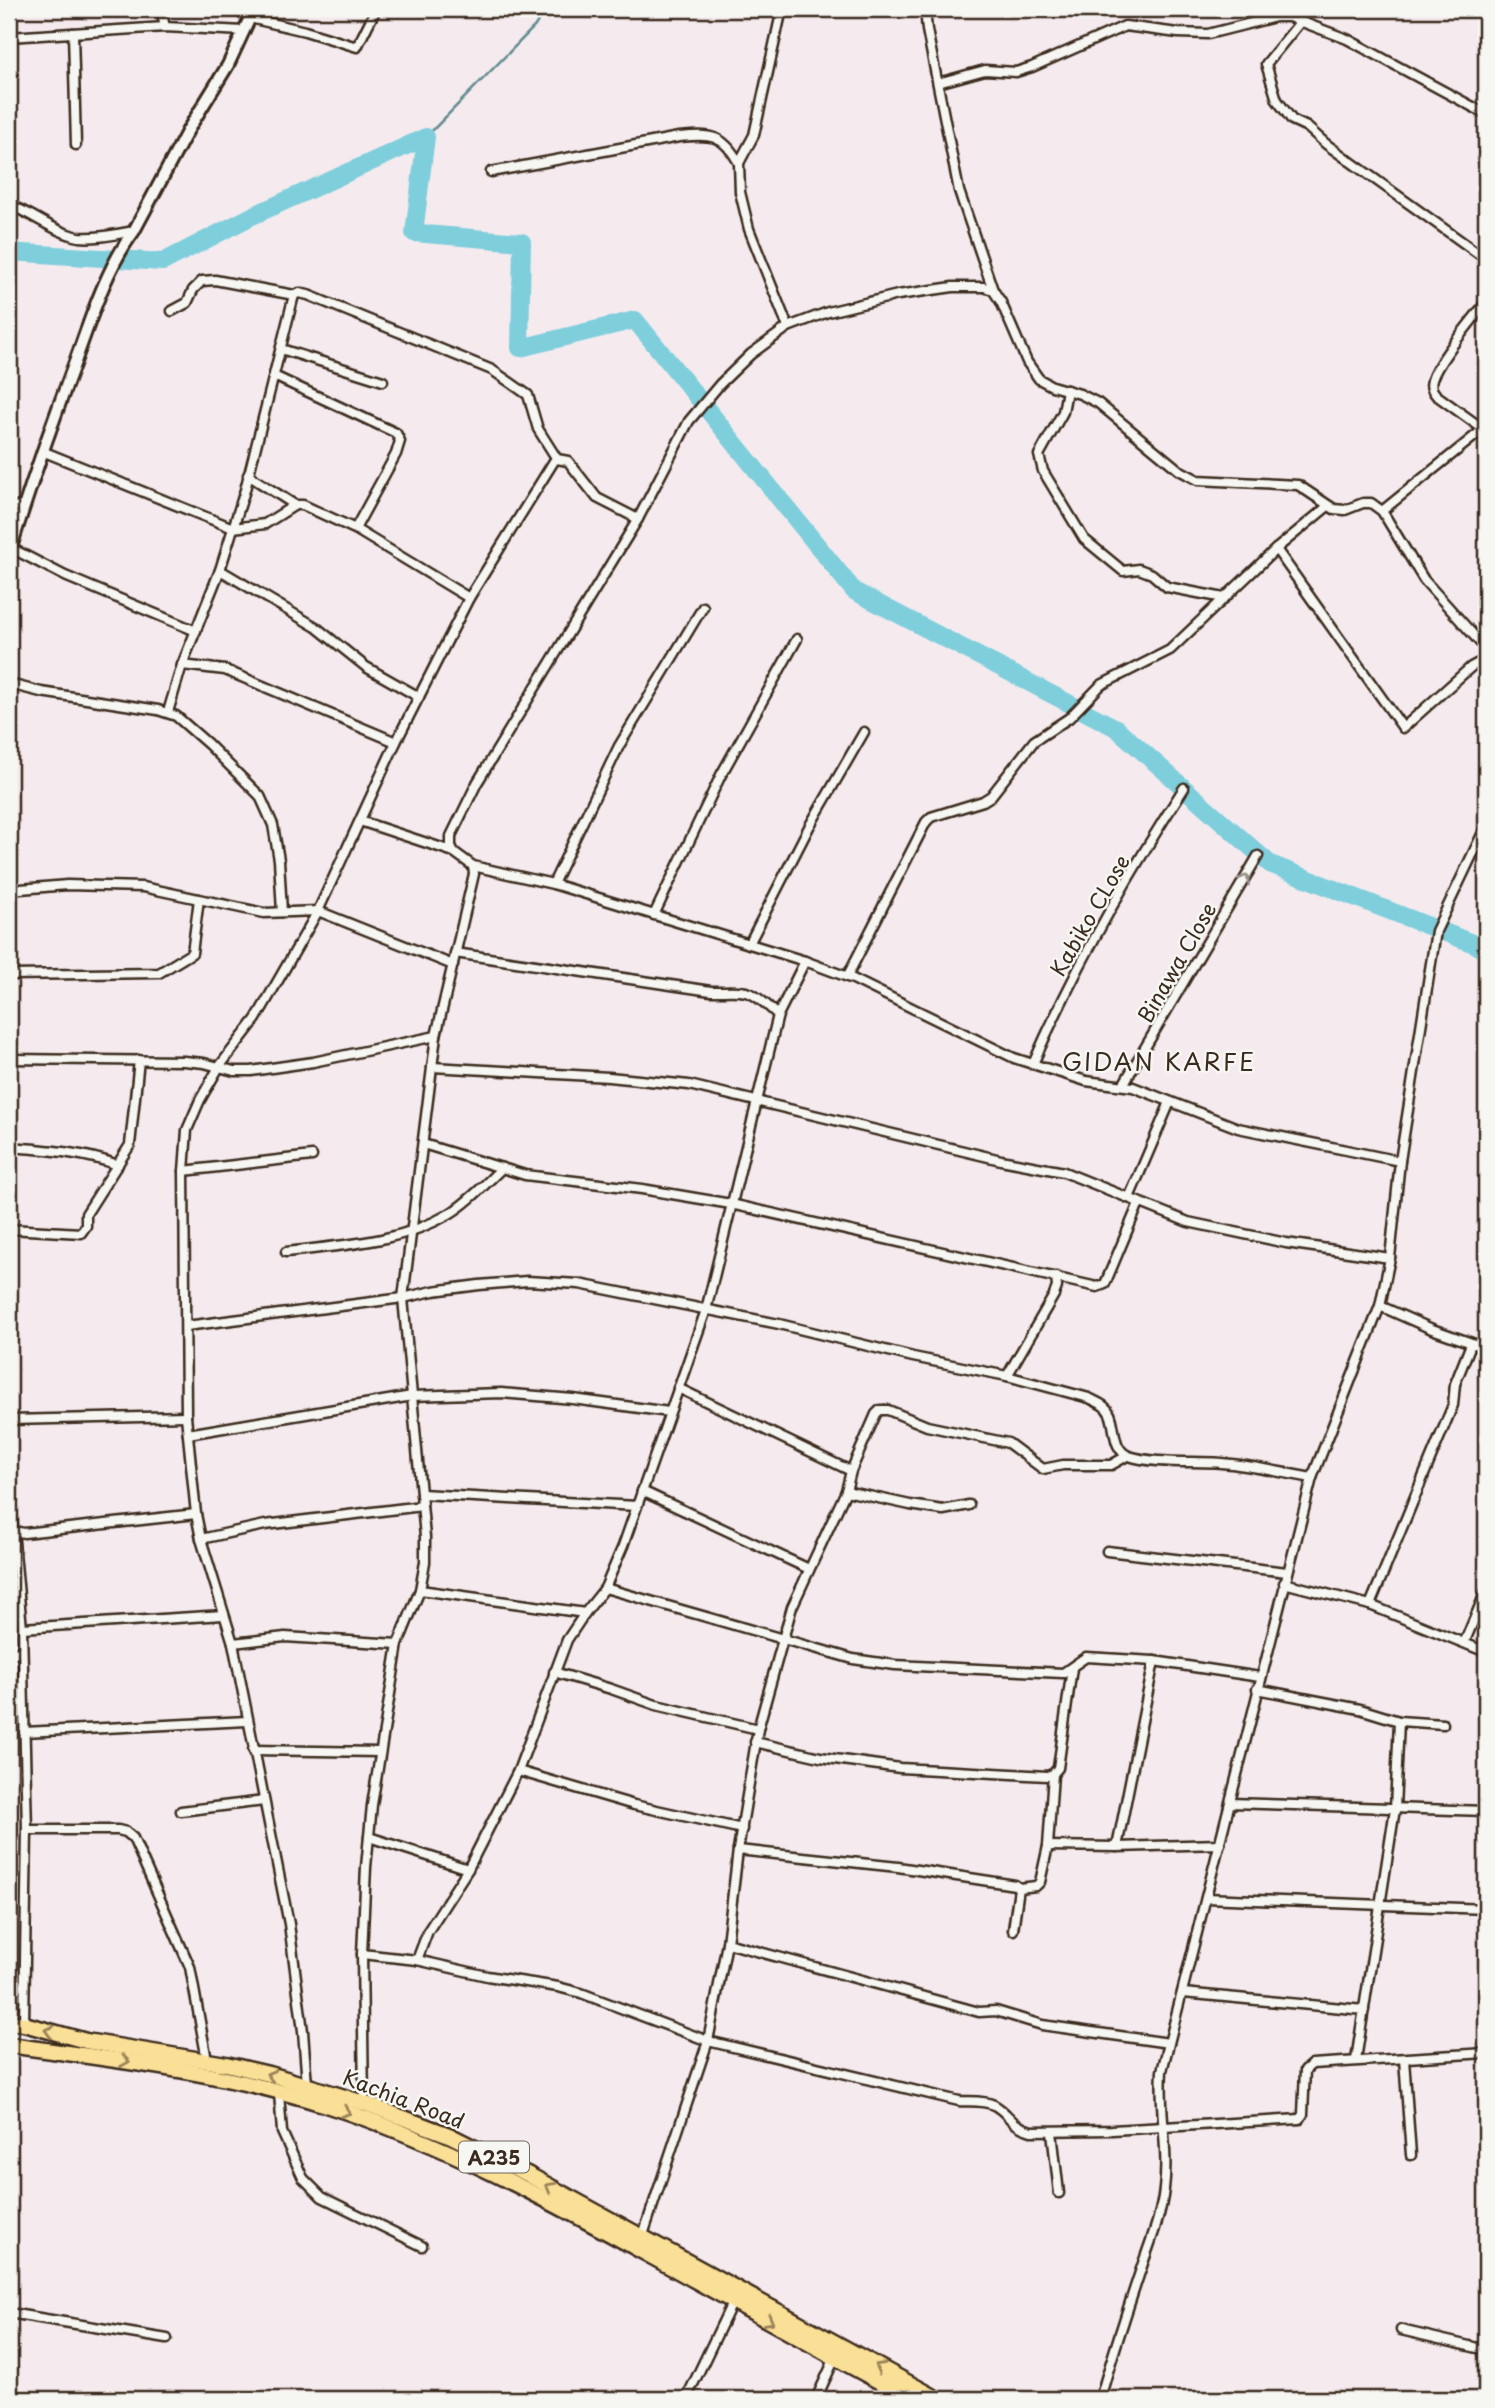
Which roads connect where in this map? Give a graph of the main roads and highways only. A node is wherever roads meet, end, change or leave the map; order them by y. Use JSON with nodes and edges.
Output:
{"nodes":[{"id":1,"x":16,"y":2023,"type":"edge"},
{"id":2,"x":9,"y":2045,"type":"edge"},
{"id":3,"x":798,"y":2330,"type":"junction"},
{"id":4,"x":912,"y":2399,"type":"edge"},
{"id":5,"x":939,"y":2399,"type":"edge"}],
"edges":[{"from":3,"to":1,"type":"highway","name":"Kachia Road","number":"A235","one_way":true},
{"from":2,"to":3,"type":"highway","name":"Kachia Road","number":"A235","one_way":true},
{"from":3,"to":4,"type":"highway","name":"Kachia Road","number":"A235"},
{"from":5,"to":3,"type":"highway","name":"Kachia Road","number":"A235","one_way":true}]}
